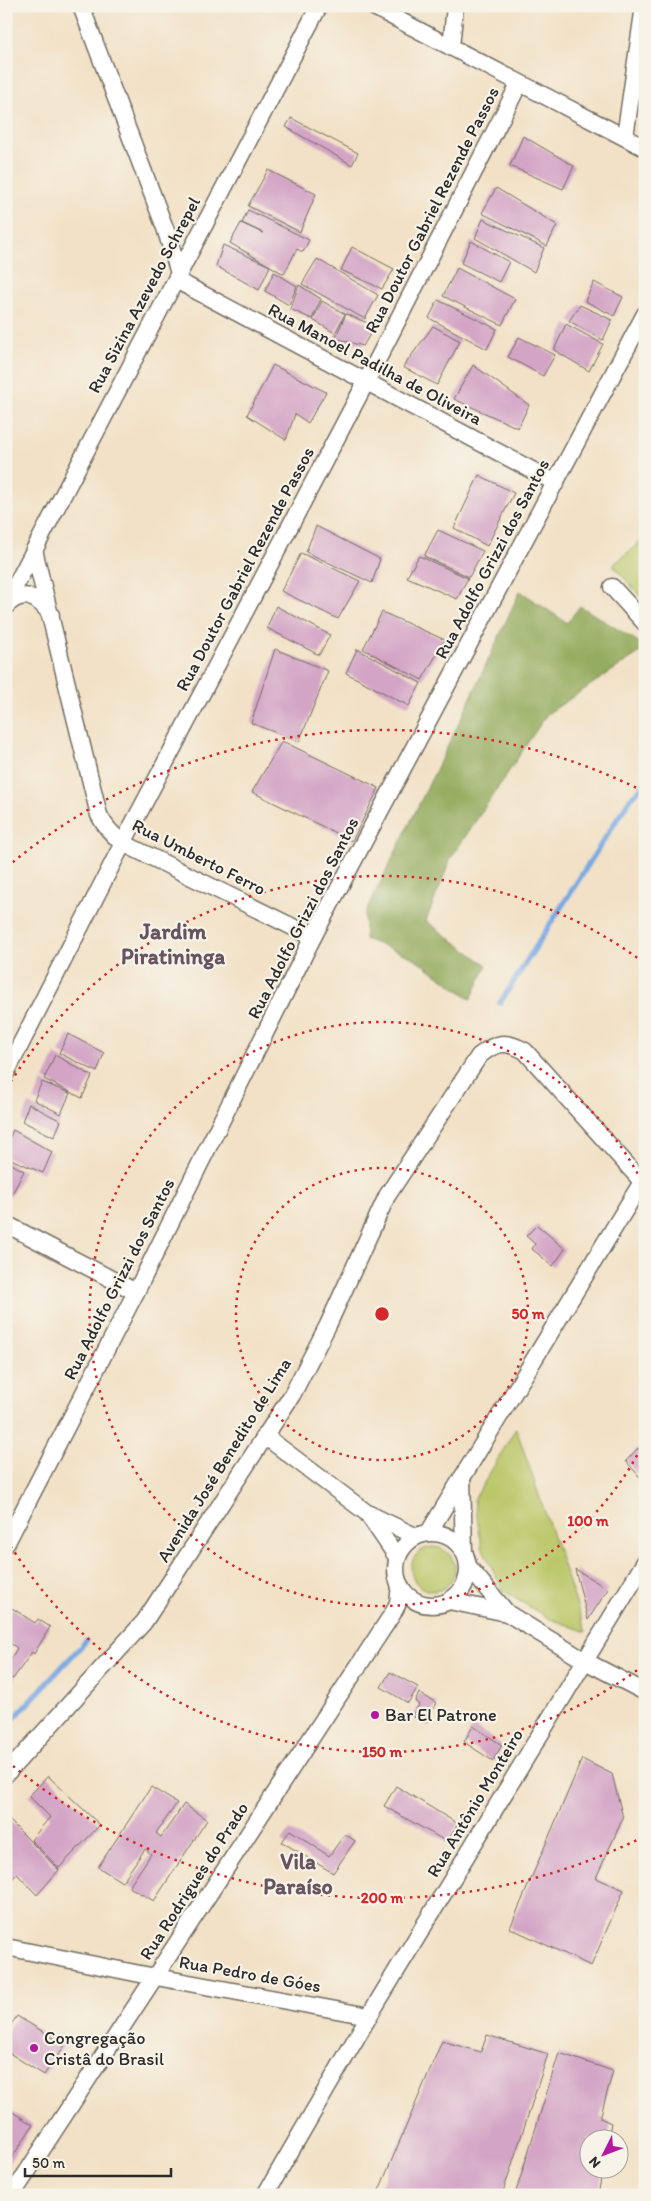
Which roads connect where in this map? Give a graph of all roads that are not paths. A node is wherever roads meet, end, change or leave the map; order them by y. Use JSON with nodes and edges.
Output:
{"nodes":[{"id":1,"x":81,"y":6,"type":"edge"},
{"id":2,"x":319,"y":6,"type":"edge"},
{"id":3,"x":372,"y":6,"type":"edge"},
{"id":4,"x":455,"y":6,"type":"edge"},
{"id":5,"x":644,"y":6,"type":"edge"},
{"id":6,"x":451,"y":48,"type":"junction"},
{"id":7,"x":519,"y":84,"type":"junction"},
{"id":8,"x":626,"y":137,"type":"junction"},
{"id":9,"x":645,"y":148,"type":"edge"},
{"id":10,"x":165,"y":228,"type":"junction"},
{"id":11,"x":200,"y":232,"type":"junction"},
{"id":12,"x":177,"y":277,"type":"junction"},
{"id":13,"x":645,"y":314,"type":"edge"},
{"id":14,"x":366,"y":382,"type":"junction"},
{"id":15,"x":556,"y":483,"type":"junction"},
{"id":16,"x":34,"y":550,"type":"junction"},
{"id":17,"x":612,"y":587,"type":"dead end"},
{"id":18,"x":6,"y":605,"type":"edge"},
{"id":19,"x":51,"y":614,"type":"junction"},
{"id":20,"x":645,"y":623,"type":"edge"},
{"id":21,"x":123,"y":843,"type":"junction"},
{"id":22,"x":313,"y":937,"type":"junction"},
{"id":23,"x":6,"y":1073,"type":"edge"},
{"id":24,"x":644,"y":1181,"type":"edge"},
{"id":25,"x":6,"y":1224,"type":"edge"},
{"id":26,"x":136,"y":1292,"type":"junction"},
{"id":27,"x":266,"y":1437,"type":"junction"},
{"id":28,"x":462,"y":1478,"type":"junction"},
{"id":29,"x":368,"y":1513,"type":"junction"},
{"id":30,"x":422,"y":1534,"type":"junction"},
{"id":31,"x":6,"y":1544,"type":"edge"},
{"id":32,"x":397,"y":1557,"type":"junction"},
{"id":33,"x":466,"y":1559,"type":"junction"},
{"id":34,"x":645,"y":1562,"type":"edge"},
{"id":35,"x":400,"y":1585,"type":"junction"},
{"id":36,"x":449,"y":1601,"type":"junction"},
{"id":37,"x":507,"y":1612,"type":"junction"},
{"id":38,"x":585,"y":1661,"type":"junction"},
{"id":39,"x":645,"y":1692,"type":"edge"},
{"id":40,"x":6,"y":1774,"type":"edge"},
{"id":41,"x":6,"y":1947,"type":"edge"},
{"id":42,"x":155,"y":1977,"type":"junction"},
{"id":43,"x":369,"y":2016,"type":"junction"},
{"id":44,"x":12,"y":2195,"type":"edge"},
{"id":45,"x":265,"y":2195,"type":"edge"}],
"edges":[{"from":1,"to":10,"type":"street"},
{"from":2,"to":11,"type":"street","name":"Rua Sizina Azevedo Schrepel"},
{"from":3,"to":6,"type":"street"},
{"from":4,"to":6,"type":"street"},
{"from":5,"to":8,"type":"street"},
{"from":6,"to":7,"type":"street"},
{"from":7,"to":8,"type":"street"},
{"from":7,"to":14,"type":"street","name":"Rua Doutor Gabriel Rezende Passos"},
{"from":8,"to":9,"type":"street"},
{"from":10,"to":11,"type":"street"},
{"from":10,"to":12,"type":"street"},
{"from":11,"to":12,"type":"street","name":"Rua Sizina Azevedo Schrepel"},
{"from":12,"to":14,"type":"street","name":"Rua Manoel Padilha de Oliveira"},
{"from":12,"to":16,"type":"street","name":"Rua Sizina Azevedo Schrepel"},
{"from":13,"to":15,"type":"street","name":"Rua Adolfo Grizzi dos Santos"},
{"from":14,"to":15,"type":"street","name":"Rua Manoel Padilha de Oliveira"},
{"from":14,"to":21,"type":"street","name":"Rua Doutor Gabriel Rezende Passos"},
{"from":15,"to":22,"type":"street","name":"Rua Adolfo Grizzi dos Santos"},
{"from":16,"to":18,"type":"street","name":"Rua Sizina Azevedo Schrepel"},
{"from":16,"to":19,"type":"street","name":"Rua Umberto Ferro"},
{"from":17,"to":20,"type":"street"},
{"from":18,"to":19,"type":"street"},
{"from":19,"to":21,"type":"street","name":"Rua Umberto Ferro"},
{"from":21,"to":22,"type":"street","name":"Rua Umberto Ferro"},
{"from":21,"to":23,"type":"street","name":"Rua Doutor Gabriel Rezende Passos"},
{"from":22,"to":26,"type":"street","name":"Rua Adolfo Grizzi dos Santos"},
{"from":24,"to":27,"type":"street","name":"Avenida José Benedito de Lima"},
{"from":24,"to":28,"type":"street"},
{"from":25,"to":26,"type":"street"},
{"from":26,"to":31,"type":"street","name":"Rua Adolfo Grizzi dos Santos"},
{"from":27,"to":29,"type":"street"},
{"from":27,"to":40,"type":"street","name":"Avenida José Benedito de Lima"},
{"from":28,"to":30,"type":"street"},
{"from":28,"to":33,"type":"street"},
{"from":29,"to":30,"type":"street"},
{"from":29,"to":32,"type":"street"},
{"from":30,"to":32,"type":"street"},
{"from":30,"to":33,"type":"street"},
{"from":32,"to":35,"type":"street"},
{"from":33,"to":36,"type":"street"},
{"from":33,"to":37,"type":"street"},
{"from":34,"to":38,"type":"street","name":"Rua Antônio Monteiro"},
{"from":35,"to":36,"type":"street"},
{"from":35,"to":42,"type":"street","name":"Rua Rodrigues do Prado"},
{"from":36,"to":37,"type":"street"},
{"from":37,"to":38,"type":"street"},
{"from":38,"to":39,"type":"street"},
{"from":38,"to":43,"type":"street","name":"Rua Antônio Monteiro"},
{"from":41,"to":42,"type":"street","name":"Rua Pedro de Góes"},
{"from":42,"to":43,"type":"street","name":"Rua Pedro de Góes"},
{"from":42,"to":44,"type":"street","name":"Rua Rodrigues do Prado"},
{"from":43,"to":45,"type":"street","name":"Rua Antônio Monteiro"}]}
